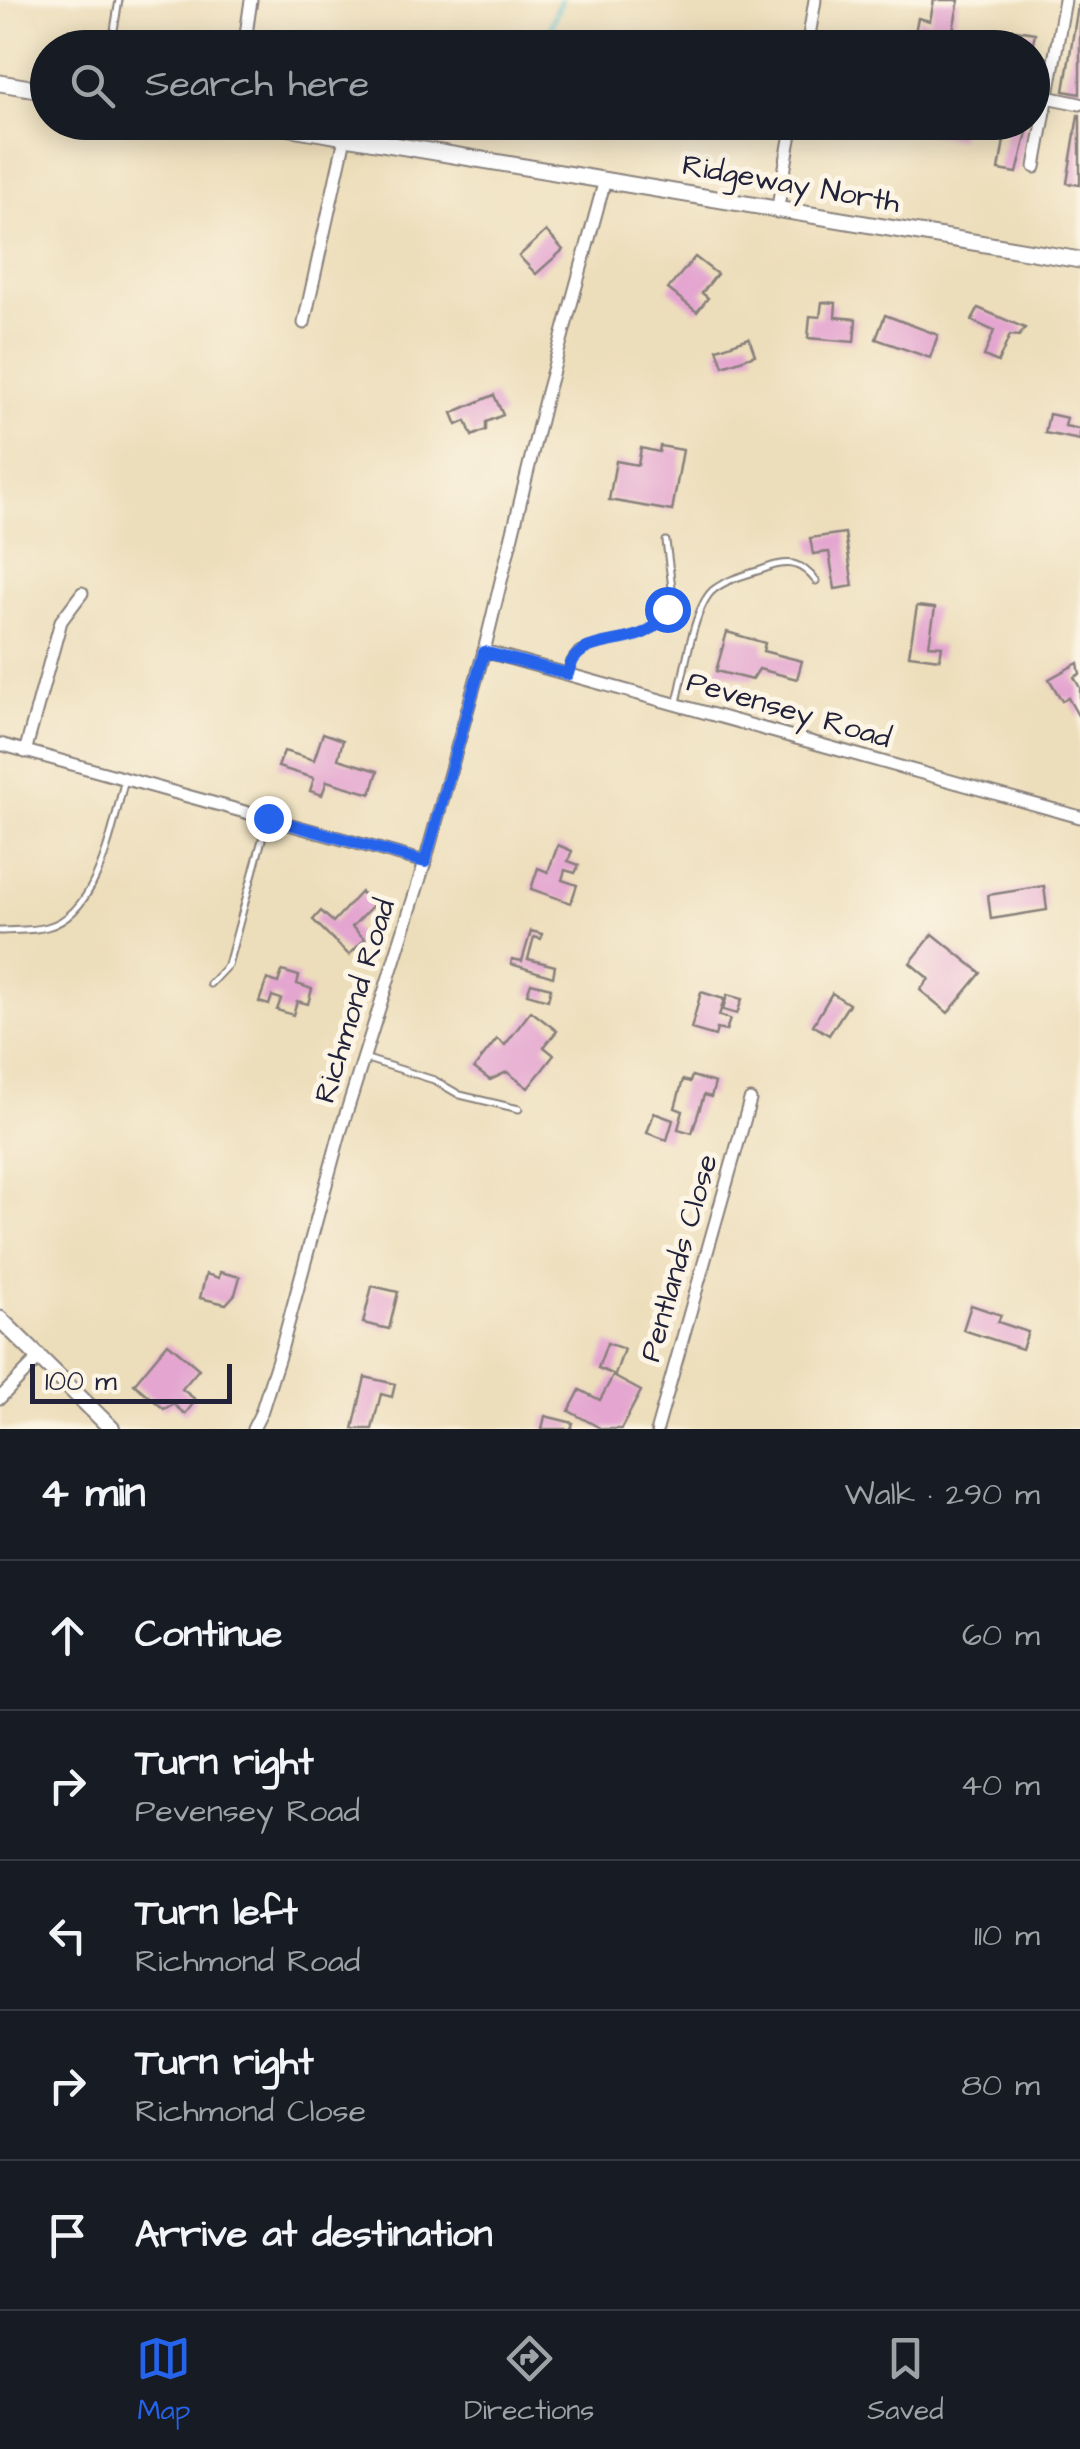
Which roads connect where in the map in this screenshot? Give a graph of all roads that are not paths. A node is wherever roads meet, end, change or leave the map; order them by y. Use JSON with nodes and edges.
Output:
{"nodes":[{"id":1,"x":119,"y":0,"type":"edge"},
{"id":2,"x":251,"y":0,"type":"edge"},
{"id":3,"x":815,"y":0,"type":"edge"},
{"id":4,"x":1065,"y":0,"type":"edge"},
{"id":5,"x":115,"y":30,"type":"edge"},
{"id":6,"x":247,"y":30,"type":"edge"},
{"id":7,"x":810,"y":30,"type":"edge"},
{"id":8,"x":0,"y":83,"type":"edge"},
{"id":9,"x":1050,"y":86,"type":"edge"},
{"id":10,"x":30,"y":87,"type":"edge"},
{"id":11,"x":1050,"y":97,"type":"edge"},
{"id":12,"x":1080,"y":104,"type":"edge"},
{"id":13,"x":345,"y":140,"type":"edge"},
{"id":14,"x":357,"y":140,"type":"edge"},
{"id":15,"x":791,"y":140,"type":"edge"},
{"id":16,"x":1040,"y":140,"type":"edge"},
{"id":17,"x":1035,"y":167,"type":"dead end"},
{"id":18,"x":605,"y":180,"type":"junction"},
{"id":19,"x":778,"y":212,"type":"junction"},
{"id":20,"x":1080,"y":260,"type":"edge"},
{"id":21,"x":304,"y":323,"type":"dead end"},
{"id":22,"x":666,"y":540,"type":"dead end"},
{"id":23,"x":816,"y":581,"type":"dead end"},
{"id":24,"x":82,"y":594,"type":"dead end"},
{"id":25,"x":484,"y":652,"type":"junction"},
{"id":26,"x":568,"y":674,"type":"junction"},
{"id":27,"x":676,"y":705,"type":"junction"},
{"id":28,"x":0,"y":744,"type":"edge"},
{"id":29,"x":25,"y":752,"type":"junction"},
{"id":30,"x":125,"y":779,"type":"junction"},
{"id":31,"x":1080,"y":817,"type":"edge"},
{"id":32,"x":268,"y":818,"type":"junction"},
{"id":33,"x":425,"y":862,"type":"junction"},
{"id":34,"x":0,"y":930,"type":"edge"},
{"id":35,"x":210,"y":984,"type":"dead end"},
{"id":36,"x":364,"y":1058,"type":"junction"},
{"id":37,"x":750,"y":1100,"type":"dead end"},
{"id":38,"x":520,"y":1109,"type":"dead end"},
{"id":39,"x":0,"y":1319,"type":"edge"},
{"id":40,"x":39,"y":1358,"type":"junction"},
{"id":41,"x":0,"y":1398,"type":"edge"},
{"id":42,"x":112,"y":1429,"type":"edge"},
{"id":43,"x":253,"y":1429,"type":"edge"},
{"id":44,"x":657,"y":1429,"type":"edge"}],
"edges":[{"from":1,"to":5,"type":"lane"},
{"from":2,"to":6,"type":"street"},
{"from":3,"to":7,"type":"street"},
{"from":4,"to":9,"type":"street"},
{"from":8,"to":10,"type":"street"},
{"from":11,"to":12,"type":"street"},
{"from":13,"to":21,"type":"street"},
{"from":14,"to":18,"type":"street","name":"Ridgeway North"},
{"from":15,"to":19,"type":"street"},
{"from":16,"to":17,"type":"street"},
{"from":18,"to":19,"type":"street","name":"Ridgeway North"},
{"from":18,"to":25,"type":"street","name":"Richmond Road"},
{"from":19,"to":20,"type":"street","name":"Ridgeway North"},
{"from":22,"to":26,"type":"lane"},
{"from":23,"to":27,"type":"lane"},
{"from":24,"to":29,"type":"street"},
{"from":25,"to":26,"type":"street","name":"Pevensey Road"},
{"from":25,"to":33,"type":"street","name":"Richmond Road"},
{"from":26,"to":27,"type":"street","name":"Pevensey Road"},
{"from":27,"to":31,"type":"street","name":"Pevensey Road"},
{"from":28,"to":29,"type":"street"},
{"from":29,"to":30,"type":"street"},
{"from":30,"to":32,"type":"street"},
{"from":30,"to":34,"type":"lane"},
{"from":32,"to":33,"type":"street"},
{"from":32,"to":35,"type":"lane"},
{"from":33,"to":36,"type":"street","name":"Richmond Road"},
{"from":36,"to":38,"type":"lane"},
{"from":36,"to":43,"type":"street","name":"Richmond Road"},
{"from":37,"to":44,"type":"street","name":"Pentlands Close"},
{"from":39,"to":40,"type":"street"},
{"from":40,"to":41,"type":"street"},
{"from":40,"to":42,"type":"street"}]}
